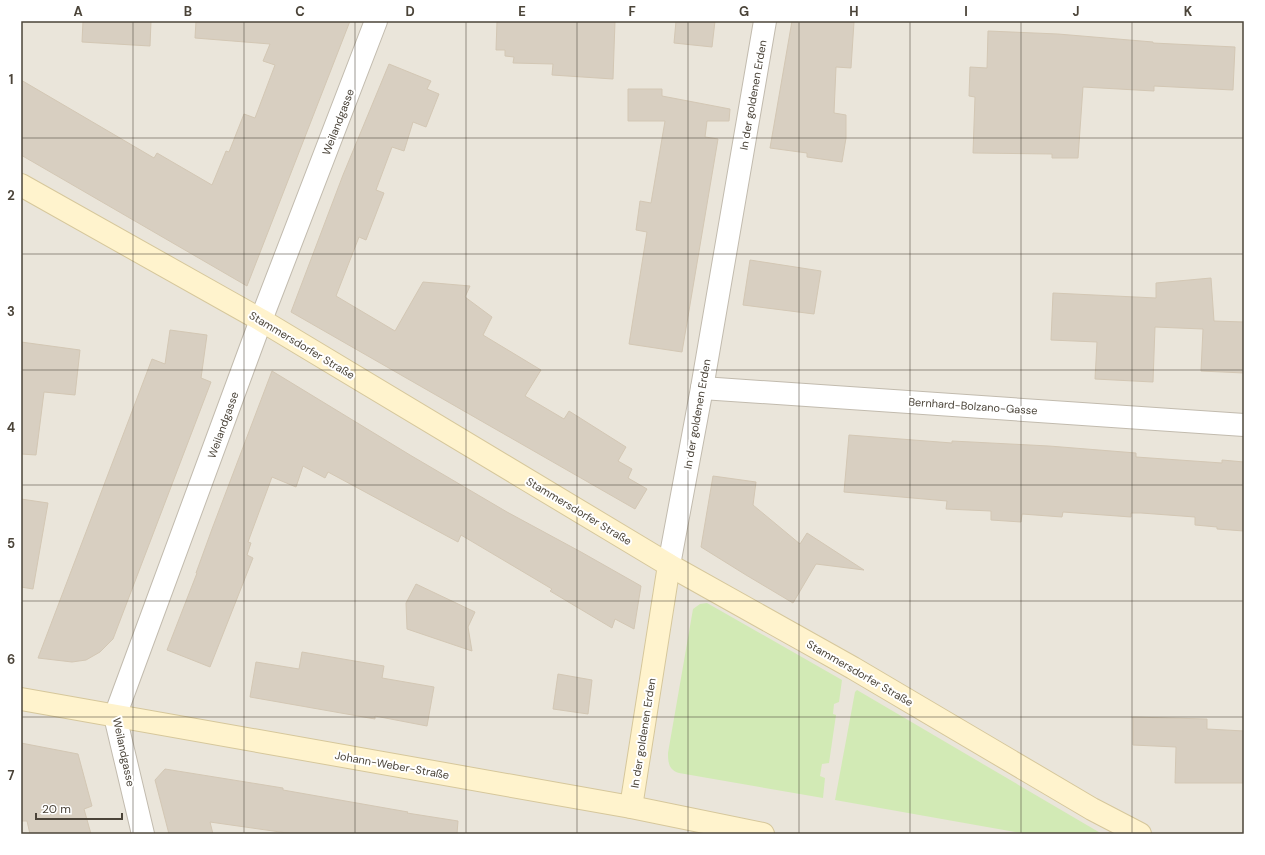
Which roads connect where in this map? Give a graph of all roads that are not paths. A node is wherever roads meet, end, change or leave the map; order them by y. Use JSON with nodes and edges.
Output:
{"nodes":[{"id":1,"x":376,"y":21,"type":"edge"},
{"id":2,"x":766,"y":21,"type":"edge"},
{"id":3,"x":21,"y":185,"type":"edge"},
{"id":4,"x":261,"y":320,"type":"junction"},
{"id":5,"x":702,"y":388,"type":"junction"},
{"id":6,"x":1244,"y":425,"type":"edge"},
{"id":7,"x":669,"y":566,"type":"junction"},
{"id":8,"x":21,"y":699,"type":"edge"},
{"id":9,"x":115,"y":716,"type":"junction"},
{"id":10,"x":631,"y":807,"type":"junction"},
{"id":11,"x":143,"y":834,"type":"edge"},
{"id":12,"x":763,"y":834,"type":"edge"},
{"id":13,"x":1140,"y":834,"type":"edge"}],
"edges":[{"from":1,"to":4,"type":"street","name":"Weilandgasse"},
{"from":2,"to":5,"type":"street","name":"In der goldenen Erden"},
{"from":3,"to":4,"type":"main road","name":"Stammersdorfer Straße"},
{"from":4,"to":7,"type":"main road","name":"Stammersdorfer Straße"},
{"from":4,"to":9,"type":"street","name":"Weilandgasse"},
{"from":5,"to":6,"type":"street","name":"Bernhard-Bolzano-Gasse"},
{"from":5,"to":7,"type":"street","name":"In der goldenen Erden"},
{"from":7,"to":10,"type":"main road","name":"In der goldenen Erden"},
{"from":7,"to":13,"type":"main road","name":"Stammersdorfer Straße"},
{"from":8,"to":9,"type":"main road","name":"Johann-Weber-Straße"},
{"from":9,"to":10,"type":"main road","name":"Johann-Weber-Straße"},
{"from":9,"to":11,"type":"street","name":"Weilandgasse"},
{"from":10,"to":12,"type":"main road","name":"Johann-Weber-Straße"}]}
